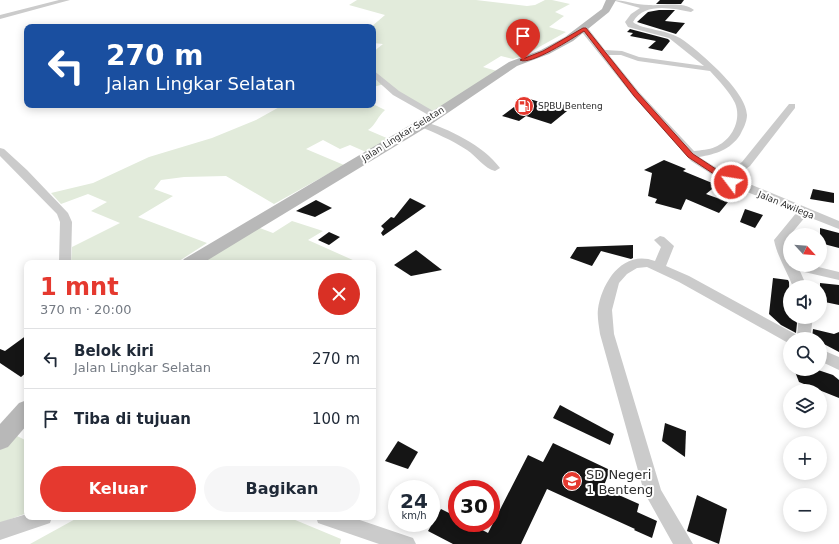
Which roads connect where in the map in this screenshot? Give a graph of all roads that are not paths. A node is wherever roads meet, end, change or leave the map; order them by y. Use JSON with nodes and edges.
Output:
{"nodes":[{"id":1,"x":67,"y":0,"type":"edge"},
{"id":2,"x":610,"y":0,"type":"edge"},
{"id":3,"x":647,"y":7,"type":"junction"},
{"id":4,"x":692,"y":10,"type":"dead end"},
{"id":5,"x":0,"y":17,"type":"edge"},
{"id":6,"x":584,"y":29,"type":"junction"},
{"id":7,"x":603,"y":52,"type":"junction"},
{"id":8,"x":711,"y":69,"type":"junction"},
{"id":9,"x":376,"y":75,"type":"edge"},
{"id":10,"x":792,"y":106,"type":"dead end"},
{"id":11,"x":435,"y":115,"type":"junction"},
{"id":12,"x":422,"y":124,"type":"junction"},
{"id":13,"x":0,"y":152,"type":"edge"},
{"id":14,"x":691,"y":155,"type":"junction"},
{"id":15,"x":495,"y":168,"type":"dead end"},
{"id":16,"x":718,"y":174,"type":"junction"},
{"id":17,"x":802,"y":212,"type":"junction"},
{"id":18,"x":839,"y":226,"type":"edge"},
{"id":19,"x":789,"y":228,"type":"edge"},
{"id":20,"x":783,"y":236,"type":"edge"},
{"id":21,"x":660,"y":240,"type":"dead end"},
{"id":22,"x":783,"y":251,"type":"edge"},
{"id":23,"x":65,"y":260,"type":"edge"},
{"id":24,"x":195,"y":260,"type":"edge"},
{"id":25,"x":659,"y":267,"type":"junction"},
{"id":26,"x":823,"y":272,"type":"edge"},
{"id":27,"x":839,"y":276,"type":"edge"},
{"id":28,"x":783,"y":334,"type":"edge"},
{"id":29,"x":827,"y":358,"type":"edge"},
{"id":30,"x":839,"y":364,"type":"edge"},
{"id":31,"x":24,"y":412,"type":"edge"},
{"id":32,"x":0,"y":440,"type":"edge"},
{"id":33,"x":34,"y":520,"type":"edge"},
{"id":34,"x":334,"y":520,"type":"edge"},
{"id":35,"x":0,"y":531,"type":"edge"},
{"id":36,"x":406,"y":544,"type":"edge"},
{"id":37,"x":683,"y":544,"type":"edge"}],
"edges":[{"from":1,"to":5,"type":"street"},
{"from":2,"to":3,"type":"street"},
{"from":2,"to":6,"type":"street","name":"Jalan Lingkar Selatan"},
{"from":3,"to":4,"type":"street"},
{"from":3,"to":8,"type":"street"},
{"from":6,"to":7,"type":"street","name":"Jalan Awilega"},
{"from":6,"to":11,"type":"street","name":"Jalan Lingkar Selatan"},
{"from":7,"to":8,"type":"street"},
{"from":7,"to":14,"type":"street","name":"Jalan Awilega"},
{"from":8,"to":14,"type":"street"},
{"from":9,"to":11,"type":"street"},
{"from":10,"to":16,"type":"street"},
{"from":11,"to":12,"type":"street","name":"Jalan Lingkar Selatan"},
{"from":12,"to":15,"type":"street"},
{"from":12,"to":24,"type":"street","name":"Jalan Lingkar Selatan"},
{"from":13,"to":23,"type":"street"},
{"from":14,"to":16,"type":"street","name":"Jalan Awilega"},
{"from":16,"to":17,"type":"street","name":"Jalan Awilega"},
{"from":17,"to":18,"type":"street","name":"Jalan Awilega"},
{"from":17,"to":19,"type":"street"},
{"from":20,"to":22,"type":"street"},
{"from":21,"to":25,"type":"street"},
{"from":25,"to":28,"type":"street"},
{"from":25,"to":37,"type":"street"},
{"from":26,"to":27,"type":"street"},
{"from":29,"to":30,"type":"street"},
{"from":31,"to":32,"type":"street"},
{"from":33,"to":35,"type":"street"},
{"from":34,"to":36,"type":"street"}]}
